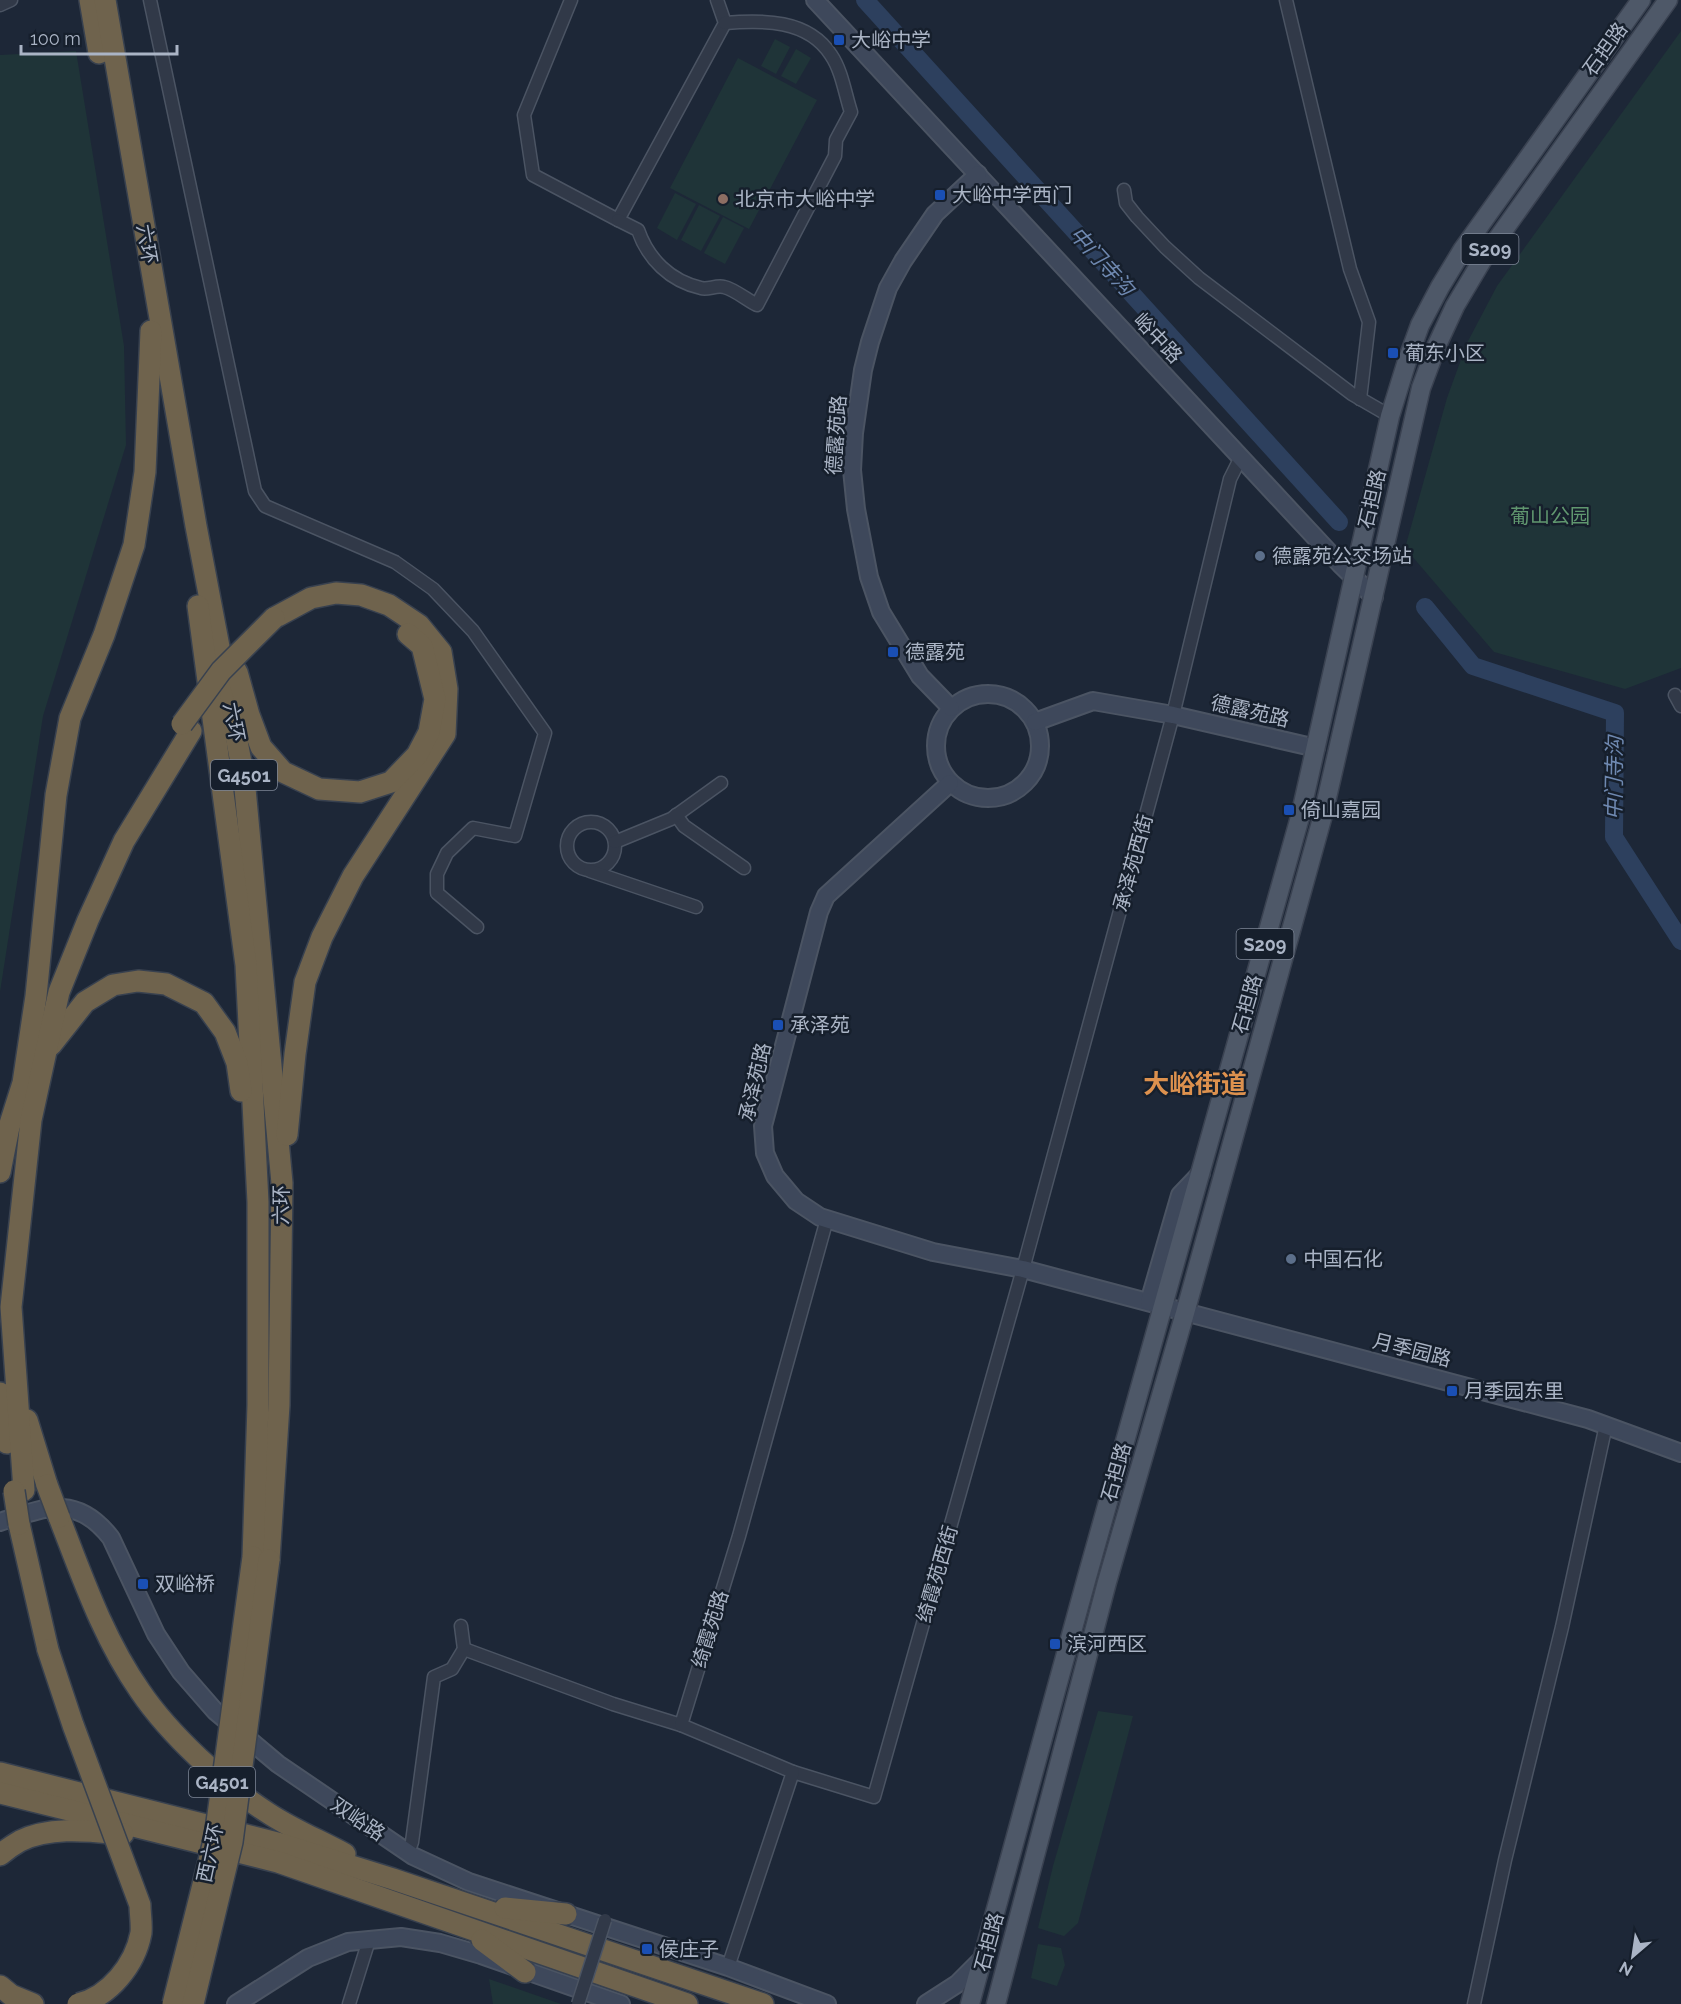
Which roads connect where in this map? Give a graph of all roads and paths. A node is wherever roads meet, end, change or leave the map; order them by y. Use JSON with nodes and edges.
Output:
{"nodes":[{"id":1,"x":11,"y":0,"type":"edge"},
{"id":2,"x":90,"y":0,"type":"edge"},
{"id":3,"x":105,"y":0,"type":"edge"},
{"id":4,"x":150,"y":0,"type":"edge"},
{"id":5,"x":570,"y":0,"type":"edge"},
{"id":6,"x":717,"y":0,"type":"edge"},
{"id":7,"x":815,"y":0,"type":"edge"},
{"id":8,"x":1286,"y":0,"type":"edge"},
{"id":9,"x":1641,"y":0,"type":"edge"},
{"id":10,"x":1668,"y":0,"type":"edge"},
{"id":11,"x":0,"y":5,"type":"edge"},
{"id":12,"x":725,"y":23,"type":"junction"},
{"id":13,"x":978,"y":174,"type":"junction"},
{"id":14,"x":1124,"y":190,"type":"dead end"},
{"id":15,"x":618,"y":220,"type":"junction"},
{"id":16,"x":151,"y":331,"type":"junction"},
{"id":17,"x":1360,"y":399,"type":"junction"},
{"id":18,"x":1390,"y":416,"type":"junction"},
{"id":19,"x":1241,"y":457,"type":"junction"},
{"id":20,"x":196,"y":526,"type":"junction"},
{"id":21,"x":1354,"y":578,"type":"junction"},
{"id":22,"x":1374,"y":597,"type":"junction"},
{"id":23,"x":277,"y":623,"type":"junction"},
{"id":24,"x":951,"y":708,"type":"junction"},
{"id":25,"x":1173,"y":715,"type":"junction"},
{"id":26,"x":1035,"y":722,"type":"junction"},
{"id":27,"x":187,"y":728,"type":"junction"},
{"id":28,"x":1316,"y":748,"type":"junction"},
{"id":29,"x":721,"y":783,"type":"dead end"},
{"id":30,"x":950,"y":783,"type":"junction"},
{"id":31,"x":676,"y":815,"type":"junction"},
{"id":32,"x":615,"y":842,"type":"junction"},
{"id":33,"x":744,"y":868,"type":"dead end"},
{"id":34,"x":586,"y":870,"type":"junction"},
{"id":35,"x":696,"y":907,"type":"dead end"},
{"id":36,"x":477,"y":927,"type":"dead end"},
{"id":37,"x":47,"y":1050,"type":"junction"},
{"id":38,"x":23,"y":1083,"type":"junction"},
{"id":39,"x":0,"y":1172,"type":"edge"},
{"id":40,"x":282,"y":1183,"type":"junction"},
{"id":41,"x":258,"y":1202,"type":"junction"},
{"id":42,"x":827,"y":1219,"type":"junction"},
{"id":43,"x":1023,"y":1269,"type":"junction"},
{"id":44,"x":1156,"y":1305,"type":"junction"},
{"id":45,"x":1185,"y":1313,"type":"junction"},
{"id":46,"x":7,"y":1386,"type":"edge"},
{"id":47,"x":1606,"y":1425,"type":"junction"},
{"id":48,"x":1681,"y":1453,"type":"edge"},
{"id":49,"x":16,"y":1522,"type":"edge"},
{"id":50,"x":261,"y":1559,"type":"junction"},
{"id":51,"x":461,"y":1626,"type":"dead end"},
{"id":52,"x":53,"y":1648,"type":"junction"},
{"id":53,"x":464,"y":1650,"type":"junction"},
{"id":54,"x":681,"y":1725,"type":"junction"},
{"id":55,"x":793,"y":1772,"type":"junction"},
{"id":56,"x":5,"y":1784,"type":"edge"},
{"id":57,"x":189,"y":1840,"type":"junction"},
{"id":58,"x":408,"y":1853,"type":"junction"},
{"id":59,"x":0,"y":1855,"type":"edge"},
{"id":60,"x":393,"y":1879,"type":"junction"},
{"id":61,"x":468,"y":1904,"type":"junction"},
{"id":62,"x":566,"y":1914,"type":"junction"},
{"id":63,"x":605,"y":1920,"type":"dead end"},
{"id":64,"x":462,"y":1926,"type":"junction"},
{"id":65,"x":369,"y":1940,"type":"junction"},
{"id":66,"x":983,"y":1958,"type":"junction"},
{"id":67,"x":728,"y":1967,"type":"junction"},
{"id":68,"x":525,"y":1972,"type":"junction"},
{"id":69,"x":0,"y":1986,"type":"edge"},
{"id":70,"x":33,"y":2004,"type":"edge"},
{"id":71,"x":78,"y":2004,"type":"edge"},
{"id":72,"x":112,"y":2004,"type":"edge"},
{"id":73,"x":173,"y":2004,"type":"edge"},
{"id":74,"x":193,"y":2004,"type":"edge"},
{"id":75,"x":236,"y":2004,"type":"edge"},
{"id":76,"x":349,"y":2004,"type":"edge"},
{"id":77,"x":578,"y":2004,"type":"edge"},
{"id":78,"x":621,"y":2004,"type":"edge"},
{"id":79,"x":687,"y":2004,"type":"edge"},
{"id":80,"x":763,"y":2004,"type":"edge"},
{"id":81,"x":828,"y":2004,"type":"edge"},
{"id":82,"x":926,"y":2004,"type":"edge"},
{"id":83,"x":970,"y":2004,"type":"edge"},
{"id":84,"x":996,"y":2004,"type":"edge"},
{"id":85,"x":1474,"y":2004,"type":"edge"}],
"edges":[{"from":1,"to":11,"type":"street"},
{"from":2,"to":16,"type":"highway","name":"六环","number":"G4501"},
{"from":3,"to":20,"type":"highway","name":"六环","number":"G4501"},
{"from":4,"to":36,"type":"street"},
{"from":5,"to":15,"type":"street"},
{"from":6,"to":12,"type":"street"},
{"from":7,"to":13,"type":"street","name":"峪中路"},
{"from":8,"to":17,"type":"street"},
{"from":9,"to":18,"type":"main road","name":"石担路","number":"S209"},
{"from":10,"to":22,"type":"main road","name":"石担路","number":"S209"},
{"from":12,"to":15,"type":"street"},
{"from":12,"to":15,"type":"street"},
{"from":13,"to":19,"type":"street","name":"峪中路"},
{"from":13,"to":24,"type":"street","name":"德露苑路"},
{"from":14,"to":17,"type":"street"},
{"from":16,"to":38,"type":"highway"},
{"from":16,"to":41,"type":"highway","name":"六环","number":"G4501"},
{"from":17,"to":18,"type":"street"},
{"from":18,"to":21,"type":"main road","name":"石担路","number":"S209"},
{"from":19,"to":21,"type":"street","name":"峪中路"},
{"from":19,"to":25,"type":"street","name":"承泽苑西街"},
{"from":20,"to":23,"type":"highway"},
{"from":20,"to":40,"type":"highway","name":"六环","number":"G4501"},
{"from":21,"to":22,"type":"street","name":"峪中路"},
{"from":21,"to":28,"type":"main road","name":"石担路","number":"S209"},
{"from":22,"to":45,"type":"main road","name":"石担路","number":"S209"},
{"from":23,"to":27,"type":"highway"},
{"from":23,"to":40,"type":"highway"},
{"from":24,"to":26,"type":"street"},
{"from":24,"to":30,"type":"street"},
{"from":25,"to":26,"type":"street","name":"德露苑路"},
{"from":25,"to":28,"type":"street","name":"德露苑路"},
{"from":25,"to":43,"type":"street","name":"承泽苑西街"},
{"from":26,"to":30,"type":"street"},
{"from":27,"to":37,"type":"highway"},
{"from":27,"to":38,"type":"highway"},
{"from":28,"to":44,"type":"main road","name":"石担路","number":"S209"},
{"from":29,"to":31,"type":"street"},
{"from":30,"to":42,"type":"street","name":"承泽苑路"},
{"from":31,"to":32,"type":"street"},
{"from":31,"to":33,"type":"street"},
{"from":32,"to":34,"type":"street"},
{"from":32,"to":34,"type":"street"},
{"from":34,"to":35,"type":"street"},
{"from":37,"to":41,"type":"highway"},
{"from":37,"to":46,"type":"highway"},
{"from":38,"to":39,"type":"highway"},
{"from":40,"to":50,"type":"highway","name":"六环","number":"G4501"},
{"from":41,"to":50,"type":"highway","name":"六环","number":"G4501"},
{"from":42,"to":43,"type":"street","name":"承泽苑路"},
{"from":42,"to":54,"type":"street","name":"绮霞苑路"},
{"from":43,"to":44,"type":"street","name":"承泽苑路"},
{"from":43,"to":55,"type":"street","name":"绮霞苑西街"},
{"from":44,"to":45,"type":"street","name":"月季园路"},
{"from":44,"to":66,"type":"main road","name":"石担路","number":"S209"},
{"from":45,"to":47,"type":"street","name":"月季园路"},
{"from":45,"to":84,"type":"main road","name":"石担路","number":"S209"},
{"from":46,"to":49,"type":"highway"},
{"from":46,"to":60,"type":"highway","bridge":true},
{"from":47,"to":48,"type":"street","name":"月季园路"},
{"from":47,"to":85,"type":"street"},
{"from":49,"to":52,"type":"highway"},
{"from":49,"to":58,"type":"street","name":"双峪路"},
{"from":50,"to":73,"type":"highway","name":"西六环","number":"G4501","bridge":true},
{"from":50,"to":74,"type":"highway","name":"西六环","number":"G4501","bridge":true},
{"from":51,"to":53,"type":"street"},
{"from":52,"to":71,"type":"highway","bridge":true},
{"from":52,"to":72,"type":"highway"},
{"from":53,"to":54,"type":"street"},
{"from":53,"to":58,"type":"street"},
{"from":54,"to":55,"type":"street"},
{"from":55,"to":67,"type":"street"},
{"from":56,"to":57,"type":"highway","name":"双峪路"},
{"from":56,"to":60,"type":"highway","name":"双峪路"},
{"from":57,"to":59,"type":"highway"},
{"from":57,"to":64,"type":"highway","name":"双峪路"},
{"from":58,"to":62,"type":"street","name":"双峪路"},
{"from":60,"to":61,"type":"highway","name":"双峪路"},
{"from":61,"to":62,"type":"highway"},
{"from":61,"to":80,"type":"highway","name":"双峪路"},
{"from":62,"to":67,"type":"street","name":"双峪路"},
{"from":63,"to":77,"type":"street","bridge":true},
{"from":64,"to":68,"type":"highway"},
{"from":64,"to":79,"type":"highway","name":"双峪路"},
{"from":65,"to":68,"type":"street"},
{"from":65,"to":75,"type":"street"},
{"from":65,"to":76,"type":"street"},
{"from":66,"to":82,"type":"street"},
{"from":66,"to":83,"type":"main road","name":"石担路","number":"S209"},
{"from":67,"to":81,"type":"street","name":"双峪路"},
{"from":68,"to":78,"type":"street"},
{"from":69,"to":70,"type":"highway"}]}
